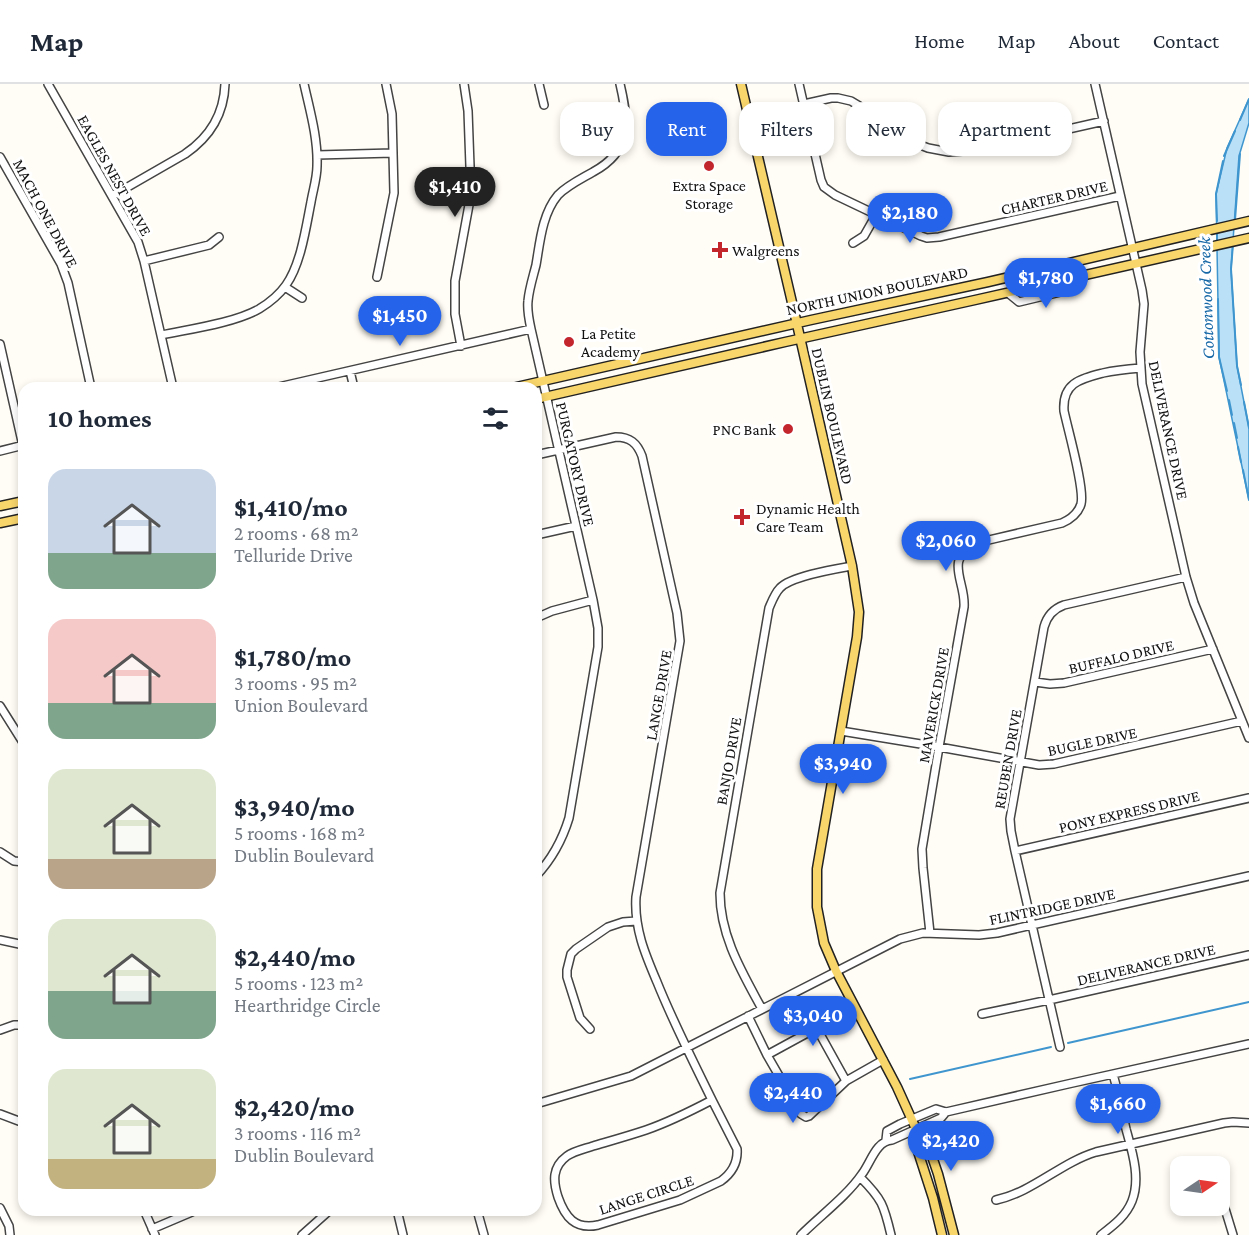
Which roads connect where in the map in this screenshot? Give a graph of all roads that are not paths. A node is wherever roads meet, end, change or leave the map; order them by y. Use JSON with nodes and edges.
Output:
{"nodes":[{"id":1,"x":48,"y":84,"type":"edge"},
{"id":2,"x":225,"y":84,"type":"edge"},
{"id":3,"x":304,"y":84,"type":"edge"},
{"id":4,"x":386,"y":84,"type":"edge"},
{"id":5,"x":464,"y":84,"type":"edge"},
{"id":6,"x":539,"y":84,"type":"edge"},
{"id":7,"x":620,"y":84,"type":"edge"},
{"id":8,"x":741,"y":84,"type":"edge"},
{"id":9,"x":799,"y":84,"type":"edge"},
{"id":10,"x":1095,"y":84,"type":"edge"},
{"id":11,"x":804,"y":102,"type":"edge"},
{"id":12,"x":813,"y":102,"type":"edge"},
{"id":13,"x":544,"y":105,"type":"dead end"},
{"id":14,"x":1104,"y":121,"type":"junction"},
{"id":15,"x":393,"y":153,"type":"junction"},
{"id":16,"x":317,"y":155,"type":"junction"},
{"id":17,"x":816,"y":156,"type":"edge"},
{"id":18,"x":0,"y":157,"type":"edge"},
{"id":19,"x":112,"y":196,"type":"junction"},
{"id":20,"x":1120,"y":196,"type":"junction"},
{"id":21,"x":876,"y":215,"type":"junction"},
{"id":22,"x":1249,"y":221,"type":"edge"},
{"id":23,"x":219,"y":237,"type":"dead end"},
{"id":24,"x":1249,"y":238,"type":"edge"},
{"id":25,"x":853,"y":243,"type":"dead end"},
{"id":26,"x":1133,"y":248,"type":"junction"},
{"id":27,"x":144,"y":261,"type":"junction"},
{"id":28,"x":1136,"y":263,"type":"junction"},
{"id":29,"x":377,"y":277,"type":"dead end"},
{"id":30,"x":285,"y":286,"type":"junction"},
{"id":31,"x":302,"y":298,"type":"dead end"},
{"id":32,"x":797,"y":323,"type":"junction"},
{"id":33,"x":531,"y":329,"type":"junction"},
{"id":34,"x":162,"y":335,"type":"junction"},
{"id":35,"x":800,"y":338,"type":"junction"},
{"id":36,"x":0,"y":344,"type":"edge"},
{"id":37,"x":461,"y":346,"type":"junction"},
{"id":38,"x":1141,"y":368,"type":"junction"},
{"id":39,"x":350,"y":371,"type":"junction"},
{"id":40,"x":543,"y":381,"type":"junction"},
{"id":41,"x":90,"y":382,"type":"edge"},
{"id":42,"x":173,"y":382,"type":"edge"},
{"id":43,"x":301,"y":382,"type":"edge"},
{"id":44,"x":353,"y":382,"type":"edge"},
{"id":45,"x":539,"y":382,"type":"edge"},
{"id":46,"x":547,"y":397,"type":"junction"},
{"id":47,"x":542,"y":398,"type":"edge"},
{"id":48,"x":18,"y":423,"type":"edge"},
{"id":49,"x":18,"y":446,"type":"edge"},
{"id":50,"x":559,"y":450,"type":"junction"},
{"id":51,"x":0,"y":451,"type":"edge"},
{"id":52,"x":542,"y":454,"type":"edge"},
{"id":53,"x":18,"y":502,"type":"edge"},
{"id":54,"x":0,"y":506,"type":"edge"},
{"id":55,"x":18,"y":519,"type":"edge"},
{"id":56,"x":0,"y":523,"type":"edge"},
{"id":57,"x":576,"y":526,"type":"junction"},
{"id":58,"x":542,"y":534,"type":"edge"},
{"id":59,"x":852,"y":566,"type":"junction"},
{"id":60,"x":1186,"y":577,"type":"junction"},
{"id":61,"x":593,"y":600,"type":"junction"},
{"id":62,"x":542,"y":615,"type":"edge"},
{"id":63,"x":1213,"y":649,"type":"junction"},
{"id":64,"x":1035,"y":682,"type":"junction"},
{"id":65,"x":0,"y":706,"type":"edge"},
{"id":66,"x":1242,"y":721,"type":"junction"},
{"id":67,"x":841,"y":731,"type":"junction"},
{"id":68,"x":18,"y":734,"type":"edge"},
{"id":69,"x":1249,"y":738,"type":"edge"},
{"id":70,"x":939,"y":747,"type":"junction"},
{"id":71,"x":1020,"y":763,"type":"junction"},
{"id":72,"x":1249,"y":798,"type":"edge"},
{"id":73,"x":1015,"y":851,"type":"junction"},
{"id":74,"x":0,"y":852,"type":"edge"},
{"id":75,"x":18,"y":861,"type":"edge"},
{"id":76,"x":542,"y":870,"type":"edge"},
{"id":77,"x":1249,"y":876,"type":"edge"},
{"id":78,"x":636,"y":921,"type":"junction"},
{"id":79,"x":1032,"y":926,"type":"junction"},
{"id":80,"x":930,"y":933,"type":"junction"},
{"id":81,"x":0,"y":940,"type":"edge"},
{"id":82,"x":18,"y":944,"type":"edge"},
{"id":83,"x":1249,"y":955,"type":"edge"},
{"id":84,"x":836,"y":971,"type":"junction"},
{"id":85,"x":1050,"y":1000,"type":"junction"},
{"id":86,"x":762,"y":1009,"type":"junction"},
{"id":87,"x":982,"y":1014,"type":"dead end"},
{"id":88,"x":747,"y":1016,"type":"junction"},
{"id":89,"x":18,"y":1025,"type":"edge"},
{"id":90,"x":590,"y":1029,"type":"dead end"},
{"id":91,"x":0,"y":1030,"type":"edge"},
{"id":92,"x":1249,"y":1044,"type":"edge"},
{"id":93,"x":1060,"y":1047,"type":"dead end"},
{"id":94,"x":687,"y":1048,"type":"junction"},
{"id":95,"x":767,"y":1055,"type":"junction"},
{"id":96,"x":883,"y":1060,"type":"junction"},
{"id":97,"x":1113,"y":1074,"type":"junction"},
{"id":98,"x":846,"y":1081,"type":"junction"},
{"id":99,"x":712,"y":1100,"type":"junction"},
{"id":100,"x":542,"y":1102,"type":"edge"},
{"id":101,"x":969,"y":1107,"type":"junction"},
{"id":102,"x":946,"y":1112,"type":"junction"},
{"id":103,"x":0,"y":1114,"type":"edge"},
{"id":104,"x":971,"y":1117,"type":"dead end"},
{"id":105,"x":911,"y":1119,"type":"junction"},
{"id":106,"x":18,"y":1121,"type":"edge"},
{"id":107,"x":1249,"y":1124,"type":"edge"},
{"id":108,"x":916,"y":1129,"type":"junction"},
{"id":109,"x":886,"y":1140,"type":"junction"},
{"id":110,"x":1130,"y":1145,"type":"junction"},
{"id":111,"x":860,"y":1177,"type":"junction"},
{"id":112,"x":996,"y":1200,"type":"dead end"},
{"id":113,"x":0,"y":1208,"type":"edge"},
{"id":114,"x":147,"y":1216,"type":"edge"},
{"id":115,"x":184,"y":1216,"type":"edge"},
{"id":116,"x":322,"y":1216,"type":"edge"},
{"id":117,"x":399,"y":1216,"type":"edge"},
{"id":118,"x":479,"y":1216,"type":"edge"},
{"id":119,"x":1227,"y":1216,"type":"edge"},
{"id":120,"x":154,"y":1232,"type":"edge"},
{"id":121,"x":805,"y":1233,"type":"edge"},
{"id":122,"x":10,"y":1235,"type":"edge"},
{"id":123,"x":302,"y":1235,"type":"edge"},
{"id":124,"x":404,"y":1235,"type":"edge"},
{"id":125,"x":484,"y":1235,"type":"edge"},
{"id":126,"x":891,"y":1235,"type":"edge"},
{"id":127,"x":942,"y":1235,"type":"edge"},
{"id":128,"x":954,"y":1235,"type":"edge"},
{"id":129,"x":1101,"y":1235,"type":"edge"},
{"id":130,"x":1233,"y":1235,"type":"edge"}],
"edges":[{"from":1,"to":19,"type":"street","name":"EAGLES NEST DRIVE"},
{"from":2,"to":19,"type":"street"},
{"from":3,"to":16,"type":"street"},
{"from":4,"to":15,"type":"street"},
{"from":5,"to":37,"type":"street"},
{"from":6,"to":13,"type":"street"},
{"from":7,"to":33,"type":"street","name":"PURGATORY DRIVE"},
{"from":8,"to":32,"type":"main road","name":"DUBLIN BOULEVARD"},
{"from":9,"to":11,"type":"street","name":"CHARTER DRIVE"},
{"from":10,"to":14,"type":"street","name":"DELIVERANCE DRIVE"},
{"from":12,"to":14,"type":"street"},
{"from":14,"to":20,"type":"street","name":"DELIVERANCE DRIVE"},
{"from":15,"to":16,"type":"street"},
{"from":15,"to":29,"type":"street"},
{"from":16,"to":30,"type":"street"},
{"from":17,"to":21,"type":"street","name":"CHARTER DRIVE"},
{"from":18,"to":41,"type":"street","name":"MACH ONE DRIVE"},
{"from":19,"to":27,"type":"street","name":"EAGLES NEST DRIVE"},
{"from":20,"to":21,"type":"street","name":"CHARTER DRIVE"},
{"from":20,"to":26,"type":"street","name":"DELIVERANCE DRIVE"},
{"from":21,"to":25,"type":"street"},
{"from":22,"to":26,"type":"main road","name":"NORTH UNION BOULEVARD"},
{"from":23,"to":27,"type":"street"},
{"from":24,"to":28,"type":"main road","name":"NORTH UNION BOULEVARD"},
{"from":26,"to":28,"type":"street","name":"DELIVERANCE DRIVE"},
{"from":26,"to":32,"type":"main road","name":"NORTH UNION BOULEVARD"},
{"from":27,"to":34,"type":"street","name":"EAGLES NEST DRIVE"},
{"from":28,"to":35,"type":"main road","name":"NORTH UNION BOULEVARD"},
{"from":28,"to":38,"type":"street","name":"DELIVERANCE DRIVE"},
{"from":30,"to":31,"type":"street"},
{"from":30,"to":34,"type":"street"},
{"from":32,"to":35,"type":"main road","name":"DUBLIN BOULEVARD"},
{"from":32,"to":40,"type":"main road","name":"NORTH UNION BOULEVARD"},
{"from":33,"to":37,"type":"street"},
{"from":33,"to":40,"type":"street","name":"PURGATORY DRIVE"},
{"from":34,"to":42,"type":"street","name":"EAGLES NEST DRIVE"},
{"from":35,"to":46,"type":"main road","name":"NORTH UNION BOULEVARD"},
{"from":35,"to":59,"type":"main road","name":"DUBLIN BOULEVARD"},
{"from":36,"to":48,"type":"street"},
{"from":37,"to":39,"type":"street"},
{"from":38,"to":60,"type":"street","name":"DELIVERANCE DRIVE"},
{"from":38,"to":70,"type":"street","name":"MAVERICK DRIVE"},
{"from":39,"to":43,"type":"street"},
{"from":39,"to":44,"type":"street"},
{"from":40,"to":45,"type":"main road","name":"NORTH UNION BOULEVARD"},
{"from":40,"to":46,"type":"street","name":"PURGATORY DRIVE"},
{"from":46,"to":47,"type":"main road","name":"NORTH UNION BOULEVARD"},
{"from":46,"to":50,"type":"street","name":"PURGATORY DRIVE"},
{"from":49,"to":51,"type":"street"},
{"from":50,"to":52,"type":"street","name":"LANGE DRIVE"},
{"from":50,"to":57,"type":"street","name":"PURGATORY DRIVE"},
{"from":50,"to":78,"type":"street","name":"LANGE DRIVE"},
{"from":53,"to":54,"type":"main road"},
{"from":55,"to":56,"type":"main road"},
{"from":57,"to":58,"type":"street"},
{"from":57,"to":61,"type":"street","name":"PURGATORY DRIVE"},
{"from":59,"to":67,"type":"main road","name":"DUBLIN BOULEVARD"},
{"from":59,"to":86,"type":"street","name":"BANJO DRIVE"},
{"from":60,"to":63,"type":"street","name":"DELIVERANCE DRIVE"},
{"from":60,"to":64,"type":"street","name":"REUBEN DRIVE"},
{"from":61,"to":62,"type":"street"},
{"from":61,"to":76,"type":"street","name":"PURGATORY DRIVE"},
{"from":63,"to":64,"type":"street","name":"BUFFALO DRIVE"},
{"from":63,"to":66,"type":"street","name":"DELIVERANCE DRIVE"},
{"from":64,"to":71,"type":"street","name":"REUBEN DRIVE"},
{"from":65,"to":68,"type":"street"},
{"from":66,"to":69,"type":"street","name":"DELIVERANCE DRIVE"},
{"from":66,"to":71,"type":"street","name":"BUGLE DRIVE"},
{"from":67,"to":70,"type":"street","name":"BUGLE DRIVE"},
{"from":67,"to":84,"type":"main road","name":"DUBLIN BOULEVARD"},
{"from":70,"to":71,"type":"street","name":"BUGLE DRIVE"},
{"from":70,"to":80,"type":"street","name":"MAVERICK DRIVE"},
{"from":71,"to":73,"type":"street","name":"REUBEN DRIVE"},
{"from":72,"to":73,"type":"street","name":"PONY EXPRESS DRIVE"},
{"from":73,"to":79,"type":"street","name":"REUBEN DRIVE"},
{"from":74,"to":75,"type":"street"},
{"from":77,"to":79,"type":"street","name":"FLINTRIDGE DRIVE"},
{"from":78,"to":90,"type":"street"},
{"from":78,"to":94,"type":"street","name":"LANGE DRIVE"},
{"from":79,"to":80,"type":"street","name":"FLINTRIDGE DRIVE"},
{"from":79,"to":85,"type":"street","name":"REUBEN DRIVE"},
{"from":80,"to":84,"type":"street","name":"FLINTRIDGE DRIVE"},
{"from":81,"to":82,"type":"street"},
{"from":83,"to":85,"type":"street","name":"DELIVERANCE DRIVE"},
{"from":84,"to":86,"type":"street","name":"FLINTRIDGE DRIVE"},
{"from":84,"to":96,"type":"main road","name":"DUBLIN BOULEVARD"},
{"from":85,"to":87,"type":"street","name":"DELIVERANCE DRIVE"},
{"from":85,"to":93,"type":"street","name":"REUBEN DRIVE"},
{"from":86,"to":88,"type":"street","name":"FLINTRIDGE DRIVE"},
{"from":88,"to":94,"type":"street","name":"FLINTRIDGE DRIVE"},
{"from":88,"to":95,"type":"street"},
{"from":89,"to":91,"type":"street"},
{"from":92,"to":97,"type":"street"},
{"from":94,"to":99,"type":"street","name":"LANGE CIRCLE"},
{"from":94,"to":100,"type":"street","name":"FLINTRIDGE DRIVE"},
{"from":95,"to":98,"type":"street"},
{"from":95,"to":98,"type":"street"},
{"from":96,"to":98,"type":"street"},
{"from":96,"to":105,"type":"main road","name":"DUBLIN BOULEVARD"},
{"from":97,"to":101,"type":"street"},
{"from":97,"to":110,"type":"street"},
{"from":99,"to":99,"type":"street","name":"LANGE CIRCLE"},
{"from":101,"to":102,"type":"street"},
{"from":101,"to":104,"type":"street"},
{"from":102,"to":105,"type":"street"},
{"from":102,"to":108,"type":"street"},
{"from":103,"to":106,"type":"street"},
{"from":105,"to":108,"type":"main road","name":"DUBLIN BOULEVARD"},
{"from":105,"to":109,"type":"street"},
{"from":107,"to":110,"type":"street"},
{"from":108,"to":109,"type":"street"},
{"from":108,"to":127,"type":"main road","name":"DUBLIN BOULEVARD"},
{"from":108,"to":128,"type":"main road","name":"DUBLIN BOULEVARD"},
{"from":109,"to":111,"type":"street"},
{"from":110,"to":112,"type":"street"},
{"from":110,"to":129,"type":"street"},
{"from":111,"to":121,"type":"street"},
{"from":111,"to":126,"type":"street"},
{"from":113,"to":122,"type":"street"},
{"from":114,"to":120,"type":"street"},
{"from":115,"to":120,"type":"street"},
{"from":116,"to":123,"type":"street"},
{"from":117,"to":124,"type":"street"},
{"from":118,"to":125,"type":"street"},
{"from":119,"to":130,"type":"street"}]}
